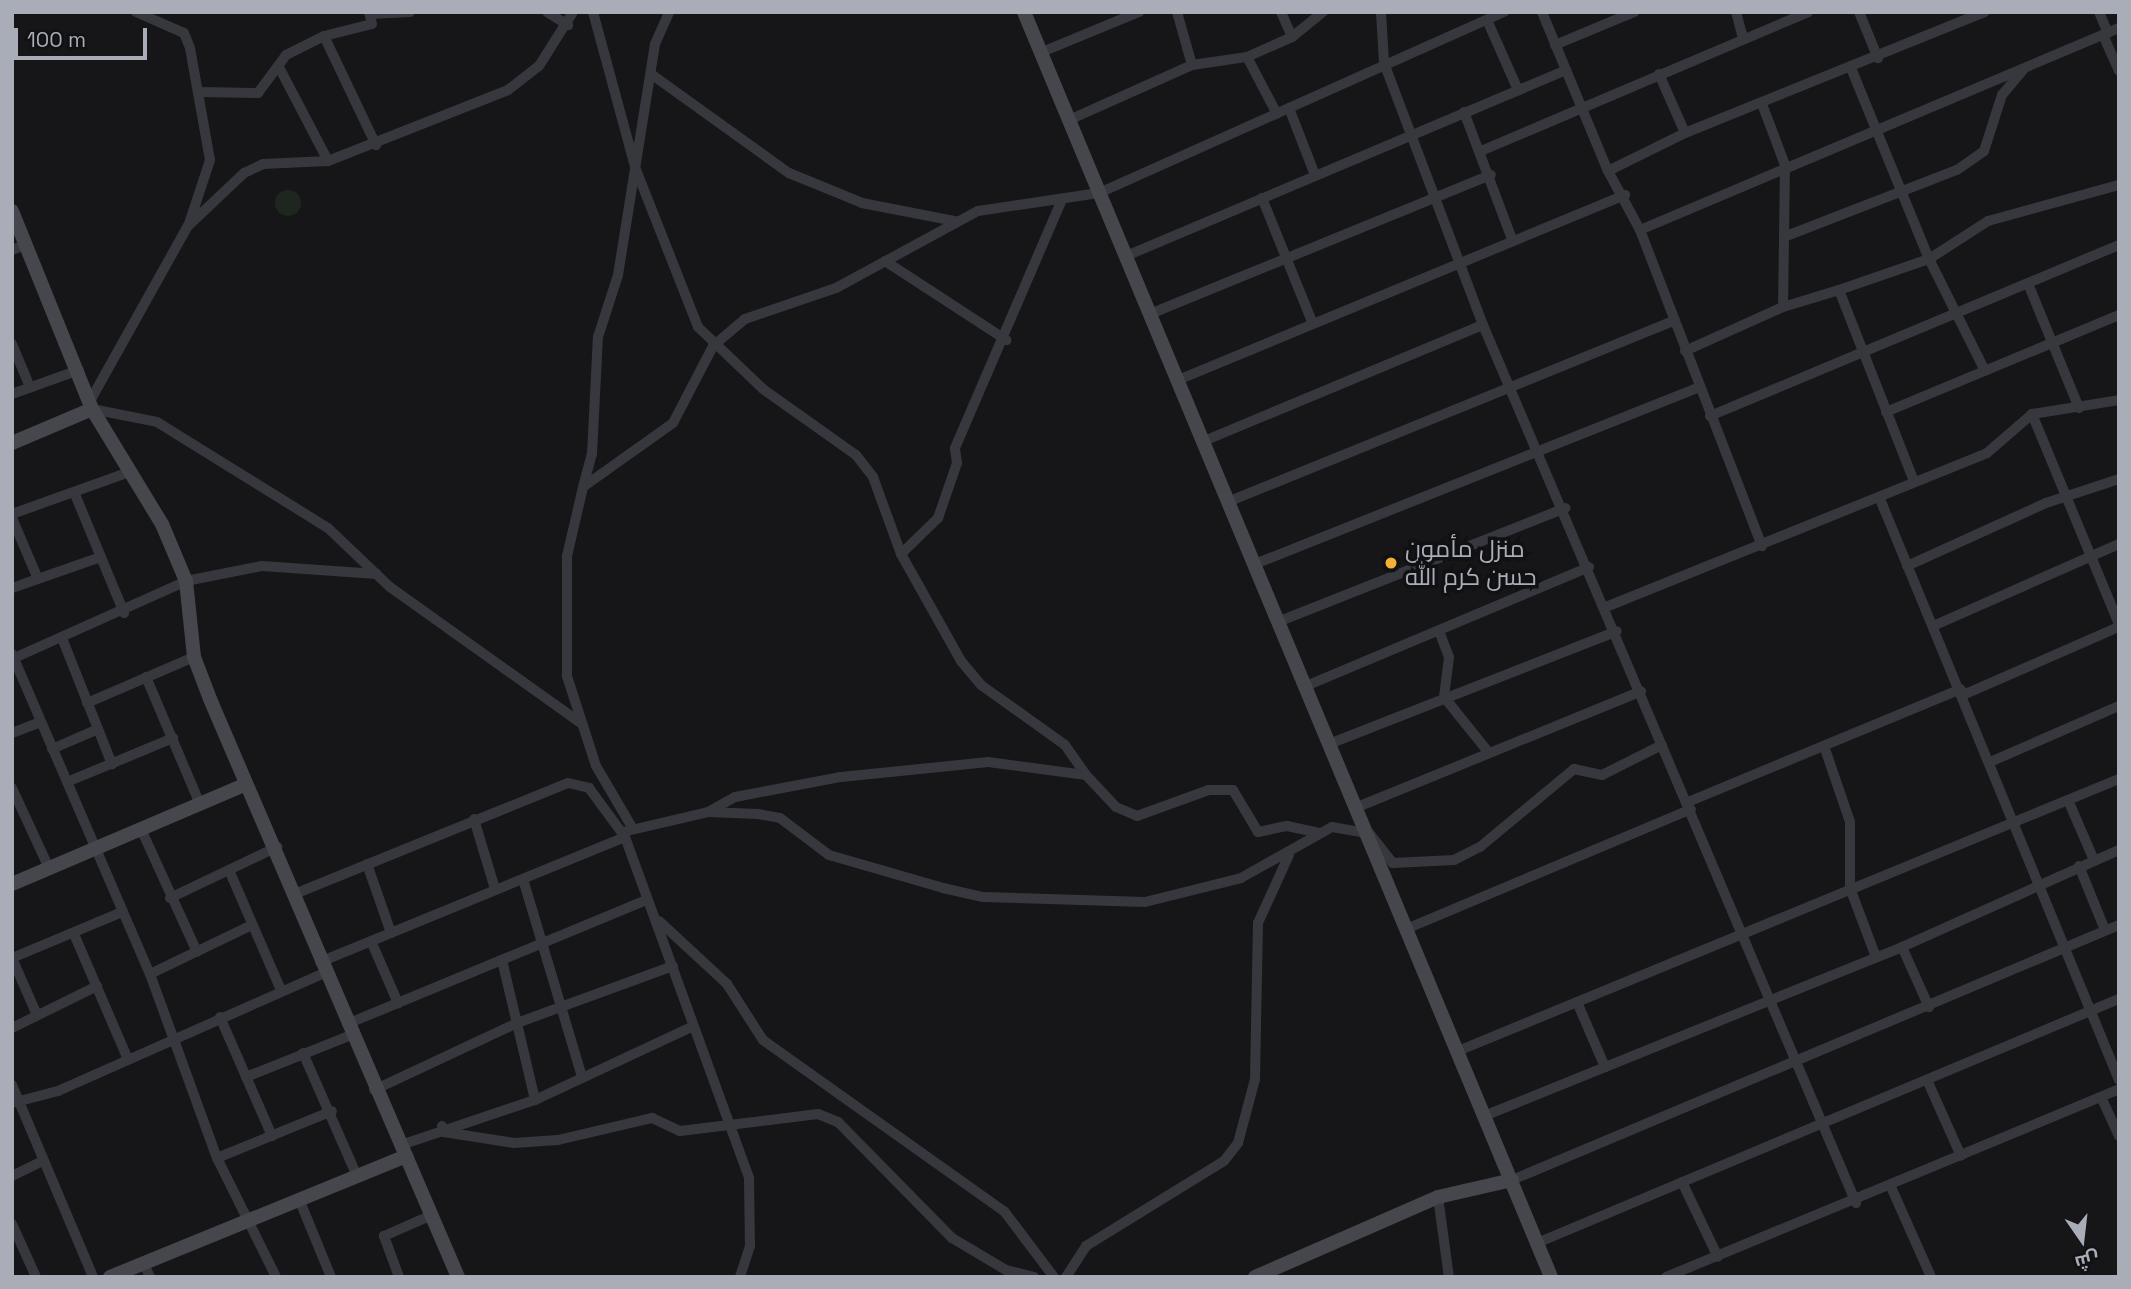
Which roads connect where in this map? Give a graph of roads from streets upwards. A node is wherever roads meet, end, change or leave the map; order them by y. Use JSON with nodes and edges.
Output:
{"nodes":[{"id":1,"x":135,"y":12,"type":"edge"},
{"id":2,"x":410,"y":12,"type":"edge"},
{"id":3,"x":547,"y":12,"type":"edge"},
{"id":4,"x":573,"y":12,"type":"edge"},
{"id":5,"x":593,"y":12,"type":"edge"},
{"id":6,"x":669,"y":12,"type":"edge"},
{"id":7,"x":1139,"y":12,"type":"edge"},
{"id":8,"x":1177,"y":12,"type":"edge"},
{"id":9,"x":1281,"y":12,"type":"edge"},
{"id":10,"x":1323,"y":12,"type":"edge"},
{"id":11,"x":1381,"y":12,"type":"edge"},
{"id":12,"x":1504,"y":12,"type":"edge"},
{"id":13,"x":1542,"y":12,"type":"edge"},
{"id":14,"x":1634,"y":12,"type":"edge"},
{"id":15,"x":1737,"y":12,"type":"edge"},
{"id":16,"x":1808,"y":12,"type":"edge"},
{"id":17,"x":1859,"y":12,"type":"edge"},
{"id":18,"x":1983,"y":12,"type":"edge"},
{"id":19,"x":2099,"y":12,"type":"edge"},
{"id":20,"x":370,"y":13,"type":"edge"},
{"id":21,"x":1027,"y":14,"type":"edge"},
{"id":22,"x":1487,"y":20,"type":"junction"},
{"id":23,"x":568,"y":25,"type":"junction"},
{"id":24,"x":2119,"y":28,"type":"edge"},
{"id":25,"x":2106,"y":34,"type":"junction"},
{"id":26,"x":324,"y":36,"type":"junction"},
{"id":27,"x":1292,"y":37,"type":"junction"},
{"id":28,"x":1743,"y":39,"type":"junction"},
{"id":29,"x":1555,"y":45,"type":"junction"},
{"id":30,"x":1042,"y":52,"type":"junction"},
{"id":31,"x":1247,"y":57,"type":"junction"},
{"id":32,"x":1878,"y":58,"type":"junction"},
{"id":33,"x":1384,"y":63,"type":"junction"},
{"id":34,"x":1192,"y":65,"type":"junction"},
{"id":35,"x":2026,"y":67,"type":"junction"},
{"id":36,"x":1852,"y":68,"type":"junction"},
{"id":37,"x":279,"y":69,"type":"junction"},
{"id":38,"x":1566,"y":70,"type":"junction"},
{"id":39,"x":2119,"y":71,"type":"edge"},
{"id":40,"x":651,"y":74,"type":"junction"},
{"id":41,"x":1659,"y":74,"type":"junction"},
{"id":42,"x":1518,"y":90,"type":"junction"},
{"id":43,"x":199,"y":92,"type":"junction"},
{"id":44,"x":1762,"y":104,"type":"junction"},
{"id":45,"x":1581,"y":107,"type":"junction"},
{"id":46,"x":1289,"y":108,"type":"junction"},
{"id":47,"x":1464,"y":113,"type":"junction"},
{"id":48,"x":1277,"y":114,"type":"junction"},
{"id":49,"x":1069,"y":120,"type":"junction"},
{"id":50,"x":1877,"y":130,"type":"junction"},
{"id":51,"x":1413,"y":133,"type":"junction"},
{"id":52,"x":1685,"y":133,"type":"junction"},
{"id":53,"x":376,"y":145,"type":"junction"},
{"id":54,"x":1480,"y":151,"type":"junction"},
{"id":55,"x":328,"y":161,"type":"junction"},
{"id":56,"x":1786,"y":165,"type":"junction"},
{"id":57,"x":635,"y":166,"type":"junction"},
{"id":58,"x":1608,"y":171,"type":"junction"},
{"id":59,"x":1315,"y":175,"type":"junction"},
{"id":60,"x":1491,"y":175,"type":"junction"},
{"id":61,"x":2119,"y":185,"type":"edge"},
{"id":62,"x":1902,"y":192,"type":"junction"},
{"id":63,"x":1099,"y":193,"type":"junction"},
{"id":64,"x":1625,"y":195,"type":"junction"},
{"id":65,"x":1438,"y":197,"type":"junction"},
{"id":66,"x":1262,"y":198,"type":"junction"},
{"id":67,"x":1062,"y":200,"type":"junction"},
{"id":68,"x":12,"y":211,"type":"edge"},
{"id":69,"x":956,"y":221,"type":"junction"},
{"id":70,"x":188,"y":226,"type":"junction"},
{"id":71,"x":1640,"y":230,"type":"junction"},
{"id":72,"x":1789,"y":235,"type":"junction"},
{"id":73,"x":1512,"y":239,"type":"junction"},
{"id":74,"x":27,"y":244,"type":"junction"},
{"id":75,"x":2119,"y":245,"type":"edge"},
{"id":76,"x":12,"y":250,"type":"edge"},
{"id":77,"x":1126,"y":256,"type":"junction"},
{"id":78,"x":1463,"y":259,"type":"junction"},
{"id":79,"x":1929,"y":259,"type":"junction"},
{"id":80,"x":885,"y":261,"type":"junction"},
{"id":81,"x":1288,"y":262,"type":"junction"},
{"id":82,"x":2029,"y":286,"type":"junction"},
{"id":83,"x":1839,"y":290,"type":"junction"},
{"id":84,"x":1783,"y":307,"type":"junction"},
{"id":85,"x":1150,"y":314,"type":"junction"},
{"id":86,"x":1954,"y":314,"type":"junction"},
{"id":87,"x":2119,"y":315,"type":"edge"},
{"id":88,"x":1675,"y":320,"type":"junction"},
{"id":89,"x":1312,"y":322,"type":"junction"},
{"id":90,"x":1483,"y":325,"type":"junction"},
{"id":91,"x":1006,"y":340,"type":"junction"},
{"id":92,"x":2052,"y":342,"type":"junction"},
{"id":93,"x":12,"y":344,"type":"edge"},
{"id":94,"x":713,"y":346,"type":"junction"},
{"id":95,"x":1860,"y":349,"type":"junction"},
{"id":96,"x":1685,"y":351,"type":"junction"},
{"id":97,"x":79,"y":370,"type":"junction"},
{"id":98,"x":1985,"y":371,"type":"junction"},
{"id":99,"x":1178,"y":380,"type":"junction"},
{"id":100,"x":1509,"y":384,"type":"junction"},
{"id":101,"x":30,"y":387,"type":"junction"},
{"id":102,"x":1698,"y":388,"type":"junction"},
{"id":103,"x":12,"y":394,"type":"edge"},
{"id":104,"x":2119,"y":400,"type":"edge"},
{"id":105,"x":91,"y":405,"type":"junction"},
{"id":106,"x":2078,"y":408,"type":"junction"},
{"id":107,"x":1886,"y":412,"type":"junction"},
{"id":108,"x":2032,"y":414,"type":"junction"},
{"id":109,"x":1710,"y":416,"type":"junction"},
{"id":110,"x":1204,"y":441,"type":"junction"},
{"id":111,"x":12,"y":443,"type":"edge"},
{"id":112,"x":1538,"y":447,"type":"junction"},
{"id":113,"x":129,"y":472,"type":"junction"},
{"id":114,"x":1913,"y":479,"type":"junction"},
{"id":115,"x":2119,"y":480,"type":"edge"},
{"id":116,"x":583,"y":488,"type":"junction"},
{"id":117,"x":74,"y":492,"type":"junction"},
{"id":118,"x":2066,"y":495,"type":"junction"},
{"id":119,"x":1880,"y":499,"type":"junction"},
{"id":120,"x":1230,"y":501,"type":"junction"},
{"id":121,"x":1565,"y":508,"type":"junction"},
{"id":122,"x":12,"y":516,"type":"edge"},
{"id":123,"x":2119,"y":544,"type":"edge"},
{"id":124,"x":1762,"y":546,"type":"junction"},
{"id":125,"x":901,"y":554,"type":"junction"},
{"id":126,"x":2089,"y":556,"type":"junction"},
{"id":127,"x":101,"y":557,"type":"junction"},
{"id":128,"x":1255,"y":564,"type":"junction"},
{"id":129,"x":1908,"y":566,"type":"junction"},
{"id":130,"x":1589,"y":567,"type":"junction"},
{"id":131,"x":377,"y":574,"type":"junction"},
{"id":132,"x":38,"y":579,"type":"junction"},
{"id":133,"x":186,"y":582,"type":"junction"},
{"id":134,"x":12,"y":588,"type":"edge"},
{"id":135,"x":1606,"y":607,"type":"junction"},
{"id":136,"x":124,"y":613,"type":"junction"},
{"id":137,"x":1280,"y":621,"type":"junction"},
{"id":138,"x":1933,"y":625,"type":"junction"},
{"id":139,"x":2119,"y":625,"type":"edge"},
{"id":140,"x":1439,"y":631,"type":"junction"},
{"id":141,"x":1617,"y":631,"type":"junction"},
{"id":142,"x":62,"y":638,"type":"junction"},
{"id":143,"x":13,"y":657,"type":"edge"},
{"id":144,"x":194,"y":657,"type":"junction"},
{"id":145,"x":146,"y":677,"type":"junction"},
{"id":146,"x":1306,"y":686,"type":"junction"},
{"id":147,"x":1641,"y":691,"type":"junction"},
{"id":148,"x":1962,"y":692,"type":"junction"},
{"id":149,"x":1444,"y":697,"type":"junction"},
{"id":150,"x":87,"y":703,"type":"junction"},
{"id":151,"x":2119,"y":706,"type":"edge"},
{"id":152,"x":40,"y":722,"type":"junction"},
{"id":153,"x":582,"y":723,"type":"junction"},
{"id":154,"x":97,"y":729,"type":"junction"},
{"id":155,"x":12,"y":733,"type":"edge"},
{"id":156,"x":173,"y":738,"type":"junction"},
{"id":157,"x":1329,"y":744,"type":"junction"},
{"id":158,"x":1662,"y":745,"type":"junction"},
{"id":159,"x":1824,"y":746,"type":"junction"},
{"id":160,"x":52,"y":749,"type":"junction"},
{"id":161,"x":1489,"y":753,"type":"junction"},
{"id":162,"x":1990,"y":762,"type":"junction"},
{"id":163,"x":112,"y":764,"type":"junction"},
{"id":164,"x":1086,"y":775,"type":"junction"},
{"id":165,"x":2119,"y":779,"type":"edge"},
{"id":166,"x":67,"y":782,"type":"junction"},
{"id":167,"x":246,"y":784,"type":"junction"},
{"id":168,"x":12,"y":788,"type":"edge"},
{"id":169,"x":2068,"y":800,"type":"junction"},
{"id":170,"x":15,"y":803,"type":"edge"},
{"id":171,"x":200,"y":804,"type":"junction"},
{"id":172,"x":1689,"y":805,"type":"junction"},
{"id":173,"x":708,"y":812,"type":"junction"},
{"id":174,"x":474,"y":819,"type":"junction"},
{"id":175,"x":1361,"y":821,"type":"junction"},
{"id":176,"x":2013,"y":822,"type":"junction"},
{"id":177,"x":141,"y":829,"type":"junction"},
{"id":178,"x":627,"y":833,"type":"junction"},
{"id":179,"x":1320,"y":833,"type":"junction"},
{"id":180,"x":277,"y":847,"type":"junction"},
{"id":181,"x":97,"y":848,"type":"junction"},
{"id":182,"x":2119,"y":850,"type":"edge"},
{"id":183,"x":1289,"y":855,"type":"junction"},
{"id":184,"x":2094,"y":860,"type":"junction"},
{"id":185,"x":367,"y":864,"type":"junction"},
{"id":186,"x":2079,"y":866,"type":"junction"},
{"id":187,"x":49,"y":868,"type":"junction"},
{"id":188,"x":229,"y":870,"type":"junction"},
{"id":189,"x":523,"y":879,"type":"junction"},
{"id":190,"x":2038,"y":883,"type":"junction"},
{"id":191,"x":12,"y":884,"type":"edge"},
{"id":192,"x":1850,"y":888,"type":"junction"},
{"id":193,"x":495,"y":889,"type":"junction"},
{"id":194,"x":297,"y":893,"type":"junction"},
{"id":195,"x":170,"y":898,"type":"junction"},
{"id":196,"x":647,"y":900,"type":"junction"},
{"id":197,"x":122,"y":912,"type":"junction"},
{"id":198,"x":655,"y":918,"type":"junction"},
{"id":199,"x":252,"y":925,"type":"junction"},
{"id":200,"x":2119,"y":925,"type":"edge"},
{"id":201,"x":1406,"y":929,"type":"junction"},
{"id":202,"x":2105,"y":930,"type":"junction"},
{"id":203,"x":391,"y":933,"type":"junction"},
{"id":204,"x":74,"y":934,"type":"junction"},
{"id":205,"x":1740,"y":937,"type":"junction"},
{"id":206,"x":370,"y":941,"type":"junction"},
{"id":207,"x":542,"y":944,"type":"junction"},
{"id":208,"x":1902,"y":947,"type":"junction"},
{"id":209,"x":2066,"y":948,"type":"junction"},
{"id":210,"x":197,"y":951,"type":"junction"},
{"id":211,"x":1876,"y":957,"type":"junction"},
{"id":212,"x":502,"y":960,"type":"junction"},
{"id":213,"x":673,"y":966,"type":"junction"},
{"id":214,"x":322,"y":967,"type":"junction"},
{"id":215,"x":150,"y":974,"type":"junction"},
{"id":216,"x":97,"y":986,"type":"junction"},
{"id":217,"x":281,"y":990,"type":"junction"},
{"id":218,"x":2119,"y":999,"type":"edge"},
{"id":219,"x":1766,"y":1001,"type":"junction"},
{"id":220,"x":1577,"y":1002,"type":"junction"},
{"id":221,"x":398,"y":1003,"type":"junction"},
{"id":222,"x":561,"y":1007,"type":"junction"},
{"id":223,"x":1929,"y":1007,"type":"junction"},
{"id":224,"x":2091,"y":1011,"type":"junction"},
{"id":225,"x":37,"y":1015,"type":"junction"},
{"id":226,"x":220,"y":1017,"type":"junction"},
{"id":227,"x":517,"y":1023,"type":"junction"},
{"id":228,"x":694,"y":1027,"type":"junction"},
{"id":229,"x":12,"y":1028,"type":"edge"},
{"id":230,"x":349,"y":1029,"type":"junction"},
{"id":231,"x":172,"y":1036,"type":"junction"},
{"id":232,"x":1458,"y":1051,"type":"junction"},
{"id":233,"x":303,"y":1053,"type":"junction"},
{"id":234,"x":127,"y":1057,"type":"junction"},
{"id":235,"x":1791,"y":1062,"type":"junction"},
{"id":236,"x":1605,"y":1067,"type":"junction"},
{"id":237,"x":246,"y":1077,"type":"junction"},
{"id":238,"x":582,"y":1077,"type":"junction"},
{"id":239,"x":1927,"y":1080,"type":"junction"},
{"id":240,"x":2119,"y":1080,"type":"edge"},
{"id":241,"x":12,"y":1085,"type":"edge"},
{"id":242,"x":2119,"y":1089,"type":"edge"},
{"id":243,"x":374,"y":1090,"type":"junction"},
{"id":244,"x":2101,"y":1097,"type":"junction"},
{"id":245,"x":535,"y":1100,"type":"junction"},
{"id":246,"x":15,"y":1102,"type":"edge"},
{"id":247,"x":332,"y":1111,"type":"junction"},
{"id":248,"x":1484,"y":1116,"type":"junction"},
{"id":249,"x":1819,"y":1124,"type":"junction"},
{"id":250,"x":442,"y":1126,"type":"junction"},
{"id":251,"x":731,"y":1126,"type":"junction"},
{"id":252,"x":272,"y":1136,"type":"junction"},
{"id":253,"x":2119,"y":1136,"type":"edge"},
{"id":254,"x":403,"y":1150,"type":"junction"},
{"id":255,"x":1961,"y":1156,"type":"junction"},
{"id":256,"x":217,"y":1158,"type":"junction"},
{"id":257,"x":43,"y":1161,"type":"junction"},
{"id":258,"x":356,"y":1174,"type":"junction"},
{"id":259,"x":12,"y":1177,"type":"edge"},
{"id":260,"x":1512,"y":1180,"type":"junction"},
{"id":261,"x":1682,"y":1182,"type":"junction"},
{"id":262,"x":1891,"y":1187,"type":"junction"},
{"id":263,"x":1438,"y":1197,"type":"junction"},
{"id":264,"x":299,"y":1199,"type":"junction"},
{"id":265,"x":1856,"y":1203,"type":"junction"},
{"id":266,"x":432,"y":1215,"type":"junction"},
{"id":267,"x":250,"y":1220,"type":"junction"},
{"id":268,"x":12,"y":1224,"type":"edge"},
{"id":269,"x":15,"y":1241,"type":"edge"},
{"id":270,"x":1537,"y":1243,"type":"junction"},
{"id":271,"x":1718,"y":1258,"type":"junction"},
{"id":272,"x":143,"y":1262,"type":"junction"},
{"id":273,"x":36,"y":1277,"type":"edge"},
{"id":274,"x":93,"y":1277,"type":"edge"},
{"id":275,"x":110,"y":1277,"type":"edge"},
{"id":276,"x":150,"y":1277,"type":"edge"},
{"id":277,"x":276,"y":1277,"type":"edge"},
{"id":278,"x":331,"y":1277,"type":"edge"},
{"id":279,"x":400,"y":1277,"type":"edge"},
{"id":280,"x":458,"y":1277,"type":"edge"},
{"id":281,"x":740,"y":1277,"type":"edge"},
{"id":282,"x":1034,"y":1277,"type":"edge"},
{"id":283,"x":1054,"y":1277,"type":"edge"},
{"id":284,"x":1066,"y":1277,"type":"edge"},
{"id":285,"x":1255,"y":1277,"type":"edge"},
{"id":286,"x":1449,"y":1277,"type":"edge"},
{"id":287,"x":1551,"y":1277,"type":"edge"},
{"id":288,"x":1666,"y":1277,"type":"edge"},
{"id":289,"x":1931,"y":1277,"type":"edge"}],
"edges":[{"from":1,"to":43,"type":"street"},
{"from":2,"to":20,"type":"street"},
{"from":3,"to":23,"type":"street"},
{"from":4,"to":23,"type":"street"},
{"from":5,"to":57,"type":"street"},
{"from":6,"to":40,"type":"street"},
{"from":7,"to":30,"type":"street"},
{"from":8,"to":34,"type":"street"},
{"from":9,"to":27,"type":"street"},
{"from":10,"to":27,"type":"street"},
{"from":11,"to":33,"type":"street"},
{"from":12,"to":22,"type":"street"},
{"from":13,"to":29,"type":"street"},
{"from":14,"to":29,"type":"street"},
{"from":15,"to":28,"type":"street"},
{"from":16,"to":28,"type":"street"},
{"from":17,"to":32,"type":"street"},
{"from":18,"to":32,"type":"street"},
{"from":19,"to":25,"type":"street"},
{"from":20,"to":26,"type":"street"},
{"from":21,"to":30,"type":"street"},
{"from":22,"to":33,"type":"street"},
{"from":22,"to":42,"type":"street"},
{"from":23,"to":53,"type":"street"},
{"from":24,"to":25,"type":"street"},
{"from":25,"to":35,"type":"street"},
{"from":25,"to":39,"type":"street"},
{"from":26,"to":37,"type":"street"},
{"from":26,"to":53,"type":"street"},
{"from":27,"to":31,"type":"street"},
{"from":28,"to":41,"type":"street"},
{"from":29,"to":38,"type":"street"},
{"from":30,"to":49,"type":"street"},
{"from":31,"to":34,"type":"street"},
{"from":31,"to":48,"type":"street"},
{"from":32,"to":36,"type":"street"},
{"from":33,"to":46,"type":"street"},
{"from":33,"to":51,"type":"street"},
{"from":34,"to":49,"type":"street"},
{"from":35,"to":50,"type":"street"},
{"from":35,"to":62,"type":"street"},
{"from":36,"to":44,"type":"street"},
{"from":36,"to":50,"type":"street"},
{"from":37,"to":43,"type":"street"},
{"from":37,"to":55,"type":"street"},
{"from":38,"to":42,"type":"street"},
{"from":38,"to":45,"type":"street"},
{"from":40,"to":57,"type":"street"},
{"from":40,"to":69,"type":"street"},
{"from":41,"to":45,"type":"street"},
{"from":41,"to":52,"type":"street"},
{"from":42,"to":47,"type":"street"},
{"from":43,"to":70,"type":"street"},
{"from":44,"to":52,"type":"street"},
{"from":44,"to":56,"type":"street"},
{"from":45,"to":54,"type":"street"},
{"from":45,"to":58,"type":"street"},
{"from":46,"to":48,"type":"street"},
{"from":46,"to":59,"type":"street"},
{"from":47,"to":51,"type":"street"},
{"from":47,"to":54,"type":"street"},
{"from":48,"to":63,"type":"street"},
{"from":49,"to":63,"type":"street"},
{"from":50,"to":56,"type":"street"},
{"from":50,"to":62,"type":"street"},
{"from":51,"to":59,"type":"street"},
{"from":51,"to":65,"type":"street"},
{"from":52,"to":58,"type":"street"},
{"from":53,"to":55,"type":"street"},
{"from":54,"to":60,"type":"street"},
{"from":55,"to":70,"type":"street"},
{"from":56,"to":71,"type":"street"},
{"from":56,"to":72,"type":"street"},
{"from":57,"to":94,"type":"street"},
{"from":57,"to":116,"type":"street"},
{"from":58,"to":64,"type":"street"},
{"from":59,"to":66,"type":"street"},
{"from":60,"to":65,"type":"street"},
{"from":60,"to":73,"type":"street"},
{"from":61,"to":79,"type":"street"},
{"from":62,"to":72,"type":"street"},
{"from":62,"to":79,"type":"street"},
{"from":63,"to":67,"type":"street"},
{"from":63,"to":77,"type":"street"},
{"from":64,"to":71,"type":"street"},
{"from":64,"to":73,"type":"street"},
{"from":65,"to":78,"type":"street"},
{"from":65,"to":81,"type":"street"},
{"from":66,"to":77,"type":"street"},
{"from":66,"to":81,"type":"street"},
{"from":67,"to":69,"type":"street"},
{"from":67,"to":91,"type":"street"},
{"from":68,"to":74,"type":"street"},
{"from":69,"to":80,"type":"street"},
{"from":70,"to":105,"type":"street"},
{"from":71,"to":88,"type":"street"},
{"from":72,"to":84,"type":"street"},
{"from":73,"to":78,"type":"street"},
{"from":74,"to":76,"type":"street"},
{"from":74,"to":97,"type":"street"},
{"from":75,"to":82,"type":"street"},
{"from":77,"to":85,"type":"street"},
{"from":78,"to":89,"type":"street"},
{"from":78,"to":90,"type":"street"},
{"from":79,"to":83,"type":"street"},
{"from":79,"to":86,"type":"street"},
{"from":80,"to":91,"type":"street"},
{"from":80,"to":94,"type":"street"},
{"from":81,"to":85,"type":"street"},
{"from":81,"to":89,"type":"street"},
{"from":82,"to":86,"type":"street"},
{"from":82,"to":92,"type":"street"},
{"from":83,"to":84,"type":"street"},
{"from":83,"to":95,"type":"street"},
{"from":84,"to":96,"type":"street"},
{"from":85,"to":99,"type":"street"},
{"from":86,"to":95,"type":"street"},
{"from":86,"to":98,"type":"street"},
{"from":87,"to":92,"type":"street"},
{"from":88,"to":96,"type":"street"},
{"from":88,"to":100,"type":"street"},
{"from":89,"to":99,"type":"street"},
{"from":90,"to":100,"type":"street"},
{"from":90,"to":110,"type":"street"},
{"from":91,"to":125,"type":"street"},
{"from":92,"to":98,"type":"street"},
{"from":92,"to":106,"type":"street"},
{"from":93,"to":101,"type":"street"},
{"from":94,"to":116,"type":"street"},
{"from":94,"to":125,"type":"street"},
{"from":95,"to":107,"type":"street"},
{"from":95,"to":109,"type":"street"},
{"from":96,"to":102,"type":"street"},
{"from":97,"to":101,"type":"street"},
{"from":97,"to":105,"type":"street"},
{"from":98,"to":107,"type":"street"},
{"from":99,"to":110,"type":"street"},
{"from":100,"to":112,"type":"street"},
{"from":100,"to":120,"type":"street"},
{"from":101,"to":103,"type":"street"},
{"from":102,"to":109,"type":"street"},
{"from":102,"to":112,"type":"street"},
{"from":104,"to":106,"type":"street"},
{"from":105,"to":111,"type":"street"},
{"from":105,"to":113,"type":"street"},
{"from":105,"to":131,"type":"street"},
{"from":106,"to":108,"type":"street"},
{"from":107,"to":114,"type":"street"},
{"from":108,"to":114,"type":"street"},
{"from":108,"to":118,"type":"street"},
{"from":109,"to":124,"type":"street"},
{"from":110,"to":120,"type":"street"},
{"from":112,"to":121,"type":"street"},
{"from":112,"to":128,"type":"street"},
{"from":113,"to":117,"type":"street"},
{"from":113,"to":133,"type":"street"},
{"from":114,"to":119,"type":"street"},
{"from":115,"to":118,"type":"street"},
{"from":116,"to":153,"type":"street"},
{"from":117,"to":122,"type":"street"},
{"from":117,"to":127,"type":"street"},
{"from":118,"to":126,"type":"street"},
{"from":118,"to":129,"type":"street"},
{"from":119,"to":124,"type":"street"},
{"from":119,"to":129,"type":"street"},
{"from":120,"to":128,"type":"street"},
{"from":121,"to":130,"type":"street"},
{"from":121,"to":137,"type":"street"},
{"from":122,"to":132,"type":"street"},
{"from":123,"to":126,"type":"street"},
{"from":124,"to":135,"type":"street"},
{"from":125,"to":164,"type":"street"},
{"from":126,"to":138,"type":"street"},
{"from":126,"to":139,"type":"street"},
{"from":127,"to":132,"type":"street"},
{"from":127,"to":136,"type":"street"},
{"from":128,"to":137,"type":"street"},
{"from":129,"to":138,"type":"street"},
{"from":130,"to":135,"type":"street"},
{"from":130,"to":140,"type":"street"},
{"from":131,"to":133,"type":"street"},
{"from":131,"to":153,"type":"street"},
{"from":132,"to":134,"type":"street"},
{"from":133,"to":136,"type":"street"},
{"from":133,"to":144,"type":"street"},
{"from":135,"to":141,"type":"street"},
{"from":136,"to":142,"type":"street"},
{"from":137,"to":146,"type":"street"},
{"from":138,"to":148,"type":"street"},
{"from":139,"to":148,"type":"street"},
{"from":140,"to":146,"type":"street"},
{"from":140,"to":149,"type":"street"},
{"from":141,"to":147,"type":"street"},
{"from":141,"to":149,"type":"street"},
{"from":142,"to":143,"type":"street"},
{"from":142,"to":150,"type":"street"},
{"from":143,"to":152,"type":"street"},
{"from":144,"to":145,"type":"street"},
{"from":144,"to":167,"type":"street"},
{"from":145,"to":150,"type":"street"},
{"from":145,"to":156,"type":"street"},
{"from":146,"to":157,"type":"street"},
{"from":147,"to":158,"type":"street"},
{"from":147,"to":161,"type":"street"},
{"from":148,"to":159,"type":"street"},
{"from":148,"to":162,"type":"street"},
{"from":149,"to":157,"type":"street"},
{"from":149,"to":161,"type":"street"},
{"from":150,"to":154,"type":"street"},
{"from":151,"to":162,"type":"street"},
{"from":152,"to":155,"type":"street"},
{"from":152,"to":160,"type":"street"},
{"from":153,"to":178,"type":"street"},
{"from":154,"to":160,"type":"street"},
{"from":154,"to":163,"type":"street"},
{"from":156,"to":163,"type":"street"},
{"from":156,"to":171,"type":"street"},
{"from":157,"to":175,"type":"street"},
{"from":158,"to":172,"type":"street"},
{"from":158,"to":175,"type":"street"},
{"from":159,"to":172,"type":"street"},
{"from":159,"to":192,"type":"street"},
{"from":160,"to":166,"type":"street"},
{"from":161,"to":175,"type":"street"},
{"from":162,"to":176,"type":"street"},
{"from":163,"to":166,"type":"street"},
{"from":164,"to":173,"type":"street"},
{"from":164,"to":179,"type":"street"},
{"from":165,"to":169,"type":"street"},
{"from":166,"to":181,"type":"street"},
{"from":167,"to":171,"type":"street"},
{"from":167,"to":180,"type":"street"},
{"from":168,"to":170,"type":"street"},
{"from":169,"to":176,"type":"street"},
{"from":169,"to":184,"type":"street"},
{"from":170,"to":187,"type":"street"},
{"from":171,"to":177,"type":"street"},
{"from":172,"to":201,"type":"street"},
{"from":172,"to":205,"type":"street"},
{"from":173,"to":178,"type":"street"},
{"from":173,"to":183,"type":"street"},
{"from":174,"to":178,"type":"street"},
{"from":174,"to":185,"type":"street"},
{"from":174,"to":193,"type":"street"},
{"from":175,"to":179,"type":"street"},
{"from":175,"to":201,"type":"street"},
{"from":176,"to":190,"type":"street"},
{"from":176,"to":192,"type":"street"},
{"from":177,"to":181,"type":"street"},
{"from":177,"to":195,"type":"street"},
{"from":178,"to":189,"type":"street"},
{"from":178,"to":196,"type":"street"},
{"from":179,"to":183,"type":"street"},
{"from":180,"to":188,"type":"street"},
{"from":180,"to":194,"type":"street"},
{"from":181,"to":187,"type":"street"},
{"from":181,"to":197,"type":"street"},
{"from":182,"to":184,"type":"street"},
{"from":183,"to":284,"type":"street"},
{"from":184,"to":186,"type":"street"},
{"from":185,"to":194,"type":"street"},
{"from":185,"to":203,"type":"street"},
{"from":186,"to":190,"type":"street"},
{"from":186,"to":202,"type":"street"},
{"from":187,"to":191,"type":"street"},
{"from":188,"to":195,"type":"street"},
{"from":188,"to":199,"type":"street"},
{"from":189,"to":193,"type":"street"},
{"from":189,"to":207,"type":"street"},
{"from":190,"to":208,"type":"street"},
{"from":190,"to":209,"type":"street"},
{"from":192,"to":205,"type":"street"},
{"from":192,"to":211,"type":"street"},
{"from":193,"to":203,"type":"street"},
{"from":194,"to":214,"type":"street"},
{"from":195,"to":210,"type":"street"},
{"from":196,"to":198,"type":"street"},
{"from":196,"to":207,"type":"street"},
{"from":197,"to":204,"type":"street"},
{"from":197,"to":215,"type":"street"},
{"from":198,"to":213,"type":"street"},
{"from":198,"to":283,"type":"street"},
{"from":199,"to":210,"type":"street"},
{"from":199,"to":217,"type":"street"},
{"from":200,"to":202,"type":"street"},
{"from":201,"to":232,"type":"street"},
{"from":202,"to":209,"type":"street"},
{"from":203,"to":206,"type":"street"},
{"from":204,"to":216,"type":"street"},
{"from":204,"to":225,"type":"street"},
{"from":205,"to":219,"type":"street"},
{"from":205,"to":220,"type":"street"},
{"from":206,"to":214,"type":"street"},
{"from":206,"to":221,"type":"street"},
{"from":207,"to":212,"type":"street"},
{"from":207,"to":222,"type":"street"},
{"from":208,"to":211,"type":"street"},
{"from":208,"to":223,"type":"street"},
{"from":209,"to":223,"type":"street"},
{"from":209,"to":224,"type":"street"},
{"from":210,"to":215,"type":"street"},
{"from":211,"to":219,"type":"street"},
{"from":212,"to":221,"type":"street"},
{"from":212,"to":227,"type":"street"},
{"from":213,"to":222,"type":"street"},
{"from":213,"to":228,"type":"street"},
{"from":214,"to":217,"type":"street"},
{"from":214,"to":230,"type":"street"},
{"from":215,"to":231,"type":"street"},
{"from":216,"to":225,"type":"street"},
{"from":216,"to":234,"type":"street"},
{"from":217,"to":226,"type":"street"},
{"from":218,"to":224,"type":"street"},
{"from":219,"to":235,"type":"street"},
{"from":219,"to":236,"type":"street"},
{"from":220,"to":232,"type":"street"},
{"from":220,"to":236,"type":"street"},
{"from":221,"to":230,"type":"street"},
{"from":222,"to":227,"type":"street"},
{"from":222,"to":238,"type":"street"},
{"from":223,"to":235,"type":"street"},
{"from":224,"to":239,"type":"street"},
{"from":224,"to":240,"type":"street"},
{"from":225,"to":229,"type":"street"},
{"from":226,"to":231,"type":"street"},
{"from":226,"to":237,"type":"street"},
{"from":227,"to":243,"type":"street"},
{"from":227,"to":245,"type":"street"},
{"from":228,"to":238,"type":"street"},
{"from":228,"to":251,"type":"street"},
{"from":230,"to":233,"type":"street"},
{"from":230,"to":243,"type":"street"},
{"from":231,"to":234,"type":"street"},
{"from":231,"to":256,"type":"street"},
{"from":232,"to":248,"type":"street"},
{"from":233,"to":237,"type":"street"},
{"from":233,"to":247,"type":"street"},
{"from":234,"to":246,"type":"street"},
{"from":235,"to":249,"type":"street"},
{"from":235,"to":260,"type":"street"},
{"from":236,"to":248,"type":"street"},
{"from":237,"to":252,"type":"street"},
{"from":238,"to":245,"type":"street"},
{"from":239,"to":249,"type":"street"},
{"from":239,"to":255,"type":"street"},
{"from":241,"to":246,"type":"street"},
{"from":242,"to":244,"type":"street"},
{"from":243,"to":254,"type":"street"},
{"from":244,"to":253,"type":"street"},
{"from":244,"to":255,"type":"street"},
{"from":245,"to":250,"type":"street"},
{"from":246,"to":257,"type":"street"},
{"from":247,"to":252,"type":"street"},
{"from":247,"to":258,"type":"street"},
{"from":248,"to":260,"type":"street"},
{"from":249,"to":261,"type":"street"},
{"from":249,"to":265,"type":"street"},
{"from":250,"to":251,"type":"street"},
{"from":250,"to":254,"type":"street"},
{"from":251,"to":281,"type":"street"},
{"from":251,"to":282,"type":"street"},
{"from":252,"to":256,"type":"street"},
{"from":254,"to":258,"type":"street"},
{"from":254,"to":266,"type":"street"},
{"from":255,"to":262,"type":"street"},
{"from":256,"to":267,"type":"street"},
{"from":257,"to":259,"type":"street"},
{"from":257,"to":274,"type":"street"},
{"from":258,"to":264,"type":"street"},
{"from":260,"to":263,"type":"street"},
{"from":260,"to":270,"type":"street"},
{"from":261,"to":270,"type":"street"},
{"from":261,"to":271,"type":"street"},
{"from":262,"to":265,"type":"street"},
{"from":262,"to":289,"type":"street"},
{"from":263,"to":285,"type":"street"},
{"from":263,"to":286,"type":"street"},
{"from":264,"to":267,"type":"street"},
{"from":264,"to":278,"type":"street"},
{"from":265,"to":271,"type":"street"},
{"from":266,"to":279,"type":"street"},
{"from":266,"to":280,"type":"street"},
{"from":267,"to":272,"type":"street"},
{"from":267,"to":277,"type":"street"},
{"from":268,"to":269,"type":"street"},
{"from":269,"to":273,"type":"street"},
{"from":270,"to":287,"type":"street"},
{"from":271,"to":288,"type":"street"},
{"from":272,"to":275,"type":"street"},
{"from":272,"to":276,"type":"street"}]}
